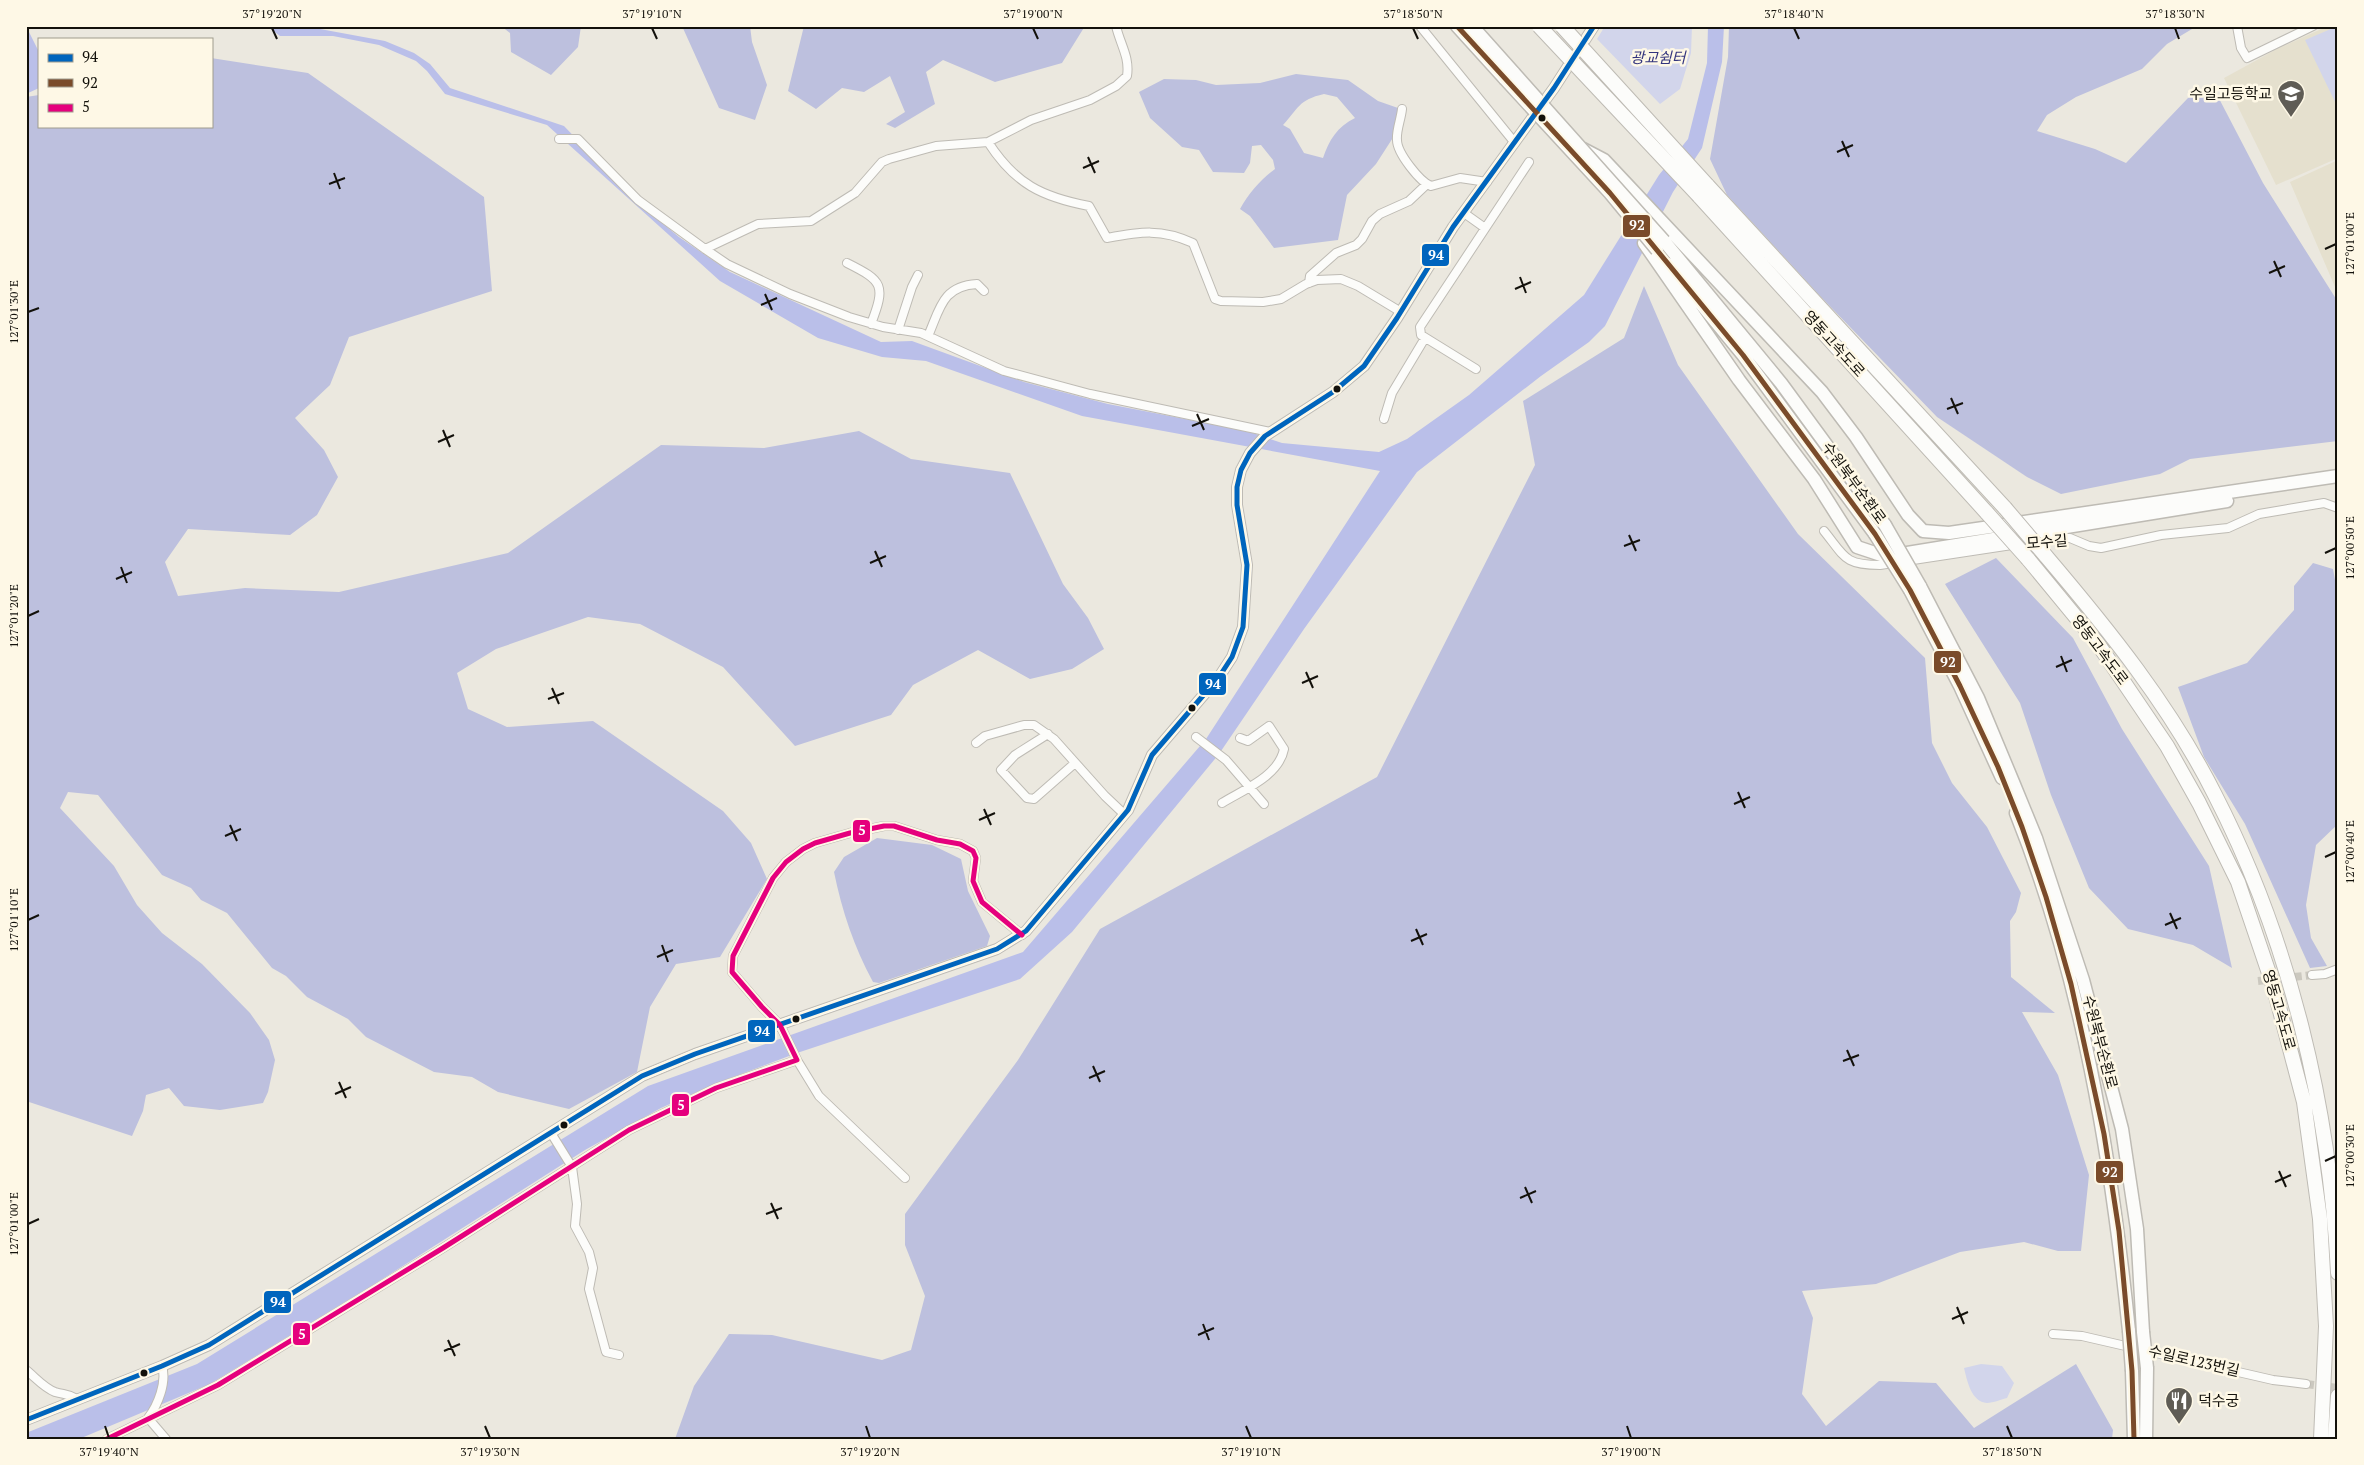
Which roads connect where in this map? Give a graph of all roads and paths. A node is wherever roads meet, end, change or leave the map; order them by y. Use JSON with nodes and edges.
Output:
{"nodes":[{"id":1,"x":1116,"y":26,"type":"edge"},
{"id":2,"x":1420,"y":26,"type":"edge"},
{"id":3,"x":1457,"y":26,"type":"edge"},
{"id":4,"x":1472,"y":26,"type":"edge"},
{"id":5,"x":1539,"y":26,"type":"edge"},
{"id":6,"x":1562,"y":26,"type":"edge"},
{"id":7,"x":1594,"y":26,"type":"edge"},
{"id":8,"x":2237,"y":26,"type":"edge"},
{"id":9,"x":2313,"y":26,"type":"edge"},
{"id":10,"x":1510,"y":76,"type":"junction"},
{"id":11,"x":1402,"y":109,"type":"dead end"},
{"id":12,"x":559,"y":139,"type":"dead end"},
{"id":13,"x":988,"y":142,"type":"junction"},
{"id":14,"x":1515,"y":143,"type":"junction"},
{"id":15,"x":1529,"y":162,"type":"dead end"},
{"id":16,"x":1487,"y":182,"type":"junction"},
{"id":17,"x":1427,"y":184,"type":"junction"},
{"id":18,"x":1703,"y":190,"type":"junction"},
{"id":19,"x":1464,"y":213,"type":"junction"},
{"id":20,"x":1485,"y":228,"type":"junction"},
{"id":21,"x":1661,"y":245,"type":"junction"},
{"id":22,"x":705,"y":249,"type":"junction"},
{"id":23,"x":847,"y":263,"type":"dead end"},
{"id":24,"x":918,"y":275,"type":"dead end"},
{"id":25,"x":1309,"y":283,"type":"junction"},
{"id":26,"x":984,"y":290,"type":"dead end"},
{"id":27,"x":1401,"y":312,"type":"junction"},
{"id":28,"x":871,"y":324,"type":"junction"},
{"id":29,"x":898,"y":330,"type":"junction"},
{"id":30,"x":928,"y":336,"type":"junction"},
{"id":31,"x":1425,"y":338,"type":"junction"},
{"id":32,"x":1476,"y":369,"type":"dead end"},
{"id":33,"x":1384,"y":420,"type":"dead end"},
{"id":34,"x":1268,"y":434,"type":"junction"},
{"id":35,"x":2338,"y":476,"type":"edge"},
{"id":36,"x":2338,"y":482,"type":"edge"},
{"id":37,"x":2338,"y":508,"type":"edge"},
{"id":38,"x":1824,"y":531,"type":"dead end"},
{"id":39,"x":1915,"y":588,"type":"junction"},
{"id":40,"x":1048,"y":734,"type":"junction"},
{"id":41,"x":1240,"y":738,"type":"dead end"},
{"id":42,"x":1198,"y":739,"type":"dead end"},
{"id":43,"x":976,"y":743,"type":"dead end"},
{"id":44,"x":1075,"y":762,"type":"junction"},
{"id":45,"x":1249,"y":787,"type":"junction"},
{"id":46,"x":1222,"y":803,"type":"dead end"},
{"id":47,"x":1264,"y":804,"type":"dead end"},
{"id":48,"x":1124,"y":814,"type":"junction"},
{"id":49,"x":1022,"y":935,"type":"junction"},
{"id":50,"x":2338,"y":969,"type":"edge"},
{"id":51,"x":2312,"y":975,"type":"tunnel mouth"},
{"id":52,"x":782,"y":1028,"type":"junction"},
{"id":53,"x":796,"y":1058,"type":"junction"},
{"id":54,"x":552,"y":1136,"type":"junction"},
{"id":55,"x":571,"y":1166,"type":"junction"},
{"id":56,"x":905,"y":1178,"type":"dead end"},
{"id":57,"x":2338,"y":1273,"type":"edge"},
{"id":58,"x":2053,"y":1334,"type":"dead end"},
{"id":59,"x":619,"y":1355,"type":"dead end"},
{"id":60,"x":26,"y":1370,"type":"edge"},
{"id":61,"x":163,"y":1370,"type":"junction"},
{"id":62,"x":2306,"y":1384,"type":"tunnel mouth"},
{"id":63,"x":2338,"y":1396,"type":"edge"},
{"id":64,"x":78,"y":1399,"type":"junction"},
{"id":65,"x":148,"y":1418,"type":"junction"},
{"id":66,"x":26,"y":1420,"type":"edge"},
{"id":67,"x":107,"y":1439,"type":"edge"},
{"id":68,"x":166,"y":1439,"type":"edge"},
{"id":69,"x":2134,"y":1439,"type":"edge"},
{"id":70,"x":2146,"y":1439,"type":"edge"},
{"id":71,"x":2321,"y":1439,"type":"edge"},
{"id":72,"x":2335,"y":1439,"type":"edge"}],
"edges":[{"from":1,"to":13,"type":"street"},
{"from":2,"to":14,"type":"street"},
{"from":3,"to":10,"type":"highway","name":"수원북부순환로"},
{"from":4,"to":10,"type":"highway","name":"수원북부순환로"},
{"from":5,"to":18,"type":"highway","name":"영동고속도로","bridge":true},
{"from":6,"to":18,"type":"highway","name":"영동고속도로","bridge":true},
{"from":7,"to":14,"type":"street"},
{"from":8,"to":9,"type":"street"},
{"from":10,"to":21,"type":"highway","name":"수원북부순환로","bridge":true},
{"from":10,"to":21,"type":"highway","name":"수원북부순환로","bridge":true},
{"from":11,"to":17,"type":"street"},
{"from":12,"to":22,"type":"street"},
{"from":13,"to":22,"type":"street"},
{"from":13,"to":25,"type":"street"},
{"from":14,"to":16,"type":"street"},
{"from":15,"to":20,"type":"street"},
{"from":16,"to":17,"type":"street"},
{"from":16,"to":19,"type":"street"},
{"from":17,"to":25,"type":"street"},
{"from":18,"to":57,"type":"highway","name":"영동고속도로","bridge":true},
{"from":18,"to":71,"type":"highway","name":"영동고속도로","bridge":true},
{"from":19,"to":20,"type":"street"},
{"from":19,"to":27,"type":"street"},
{"from":20,"to":31,"type":"street"},
{"from":21,"to":35,"type":"highway"},
{"from":21,"to":36,"type":"highway"},
{"from":21,"to":39,"type":"highway","name":"수원북부순환로","bridge":true},
{"from":21,"to":39,"type":"highway","name":"수원북부순환로","bridge":true},
{"from":22,"to":28,"type":"street"},
{"from":23,"to":28,"type":"street"},
{"from":24,"to":29,"type":"street"},
{"from":25,"to":27,"type":"street"},
{"from":26,"to":30,"type":"street"},
{"from":27,"to":34,"type":"street"},
{"from":28,"to":29,"type":"street"},
{"from":29,"to":30,"type":"street"},
{"from":30,"to":34,"type":"street"},
{"from":31,"to":32,"type":"street"},
{"from":31,"to":33,"type":"street"},
{"from":34,"to":48,"type":"street"},
{"from":37,"to":38,"type":"street","name":"모수길"},
{"from":39,"to":69,"type":"highway","name":"수원북부순환로","bridge":true},
{"from":39,"to":70,"type":"highway","name":"수원북부순환로","bridge":true},
{"from":40,"to":43,"type":"street"},
{"from":40,"to":44,"type":"street"},
{"from":40,"to":44,"type":"street"},
{"from":41,"to":45,"type":"street"},
{"from":42,"to":45,"type":"street"},
{"from":44,"to":48,"type":"street"},
{"from":45,"to":46,"type":"street"},
{"from":45,"to":47,"type":"street"},
{"from":48,"to":49,"type":"street"},
{"from":49,"to":52,"type":"street"},
{"from":49,"to":52,"type":"street"},
{"from":50,"to":51,"type":"street"},
{"from":52,"to":53,"type":"street"},
{"from":52,"to":54,"type":"street"},
{"from":53,"to":55,"type":"street"},
{"from":53,"to":56,"type":"street"},
{"from":54,"to":55,"type":"street"},
{"from":54,"to":61,"type":"street"},
{"from":55,"to":59,"type":"street"},
{"from":55,"to":65,"type":"street"},
{"from":58,"to":62,"type":"street","name":"수일로123번길"},
{"from":60,"to":64,"type":"street"},
{"from":61,"to":64,"type":"street"},
{"from":61,"to":65,"type":"street"},
{"from":63,"to":72,"type":"highway"},
{"from":64,"to":66,"type":"street"},
{"from":65,"to":67,"type":"street"},
{"from":65,"to":68,"type":"street"}]}
